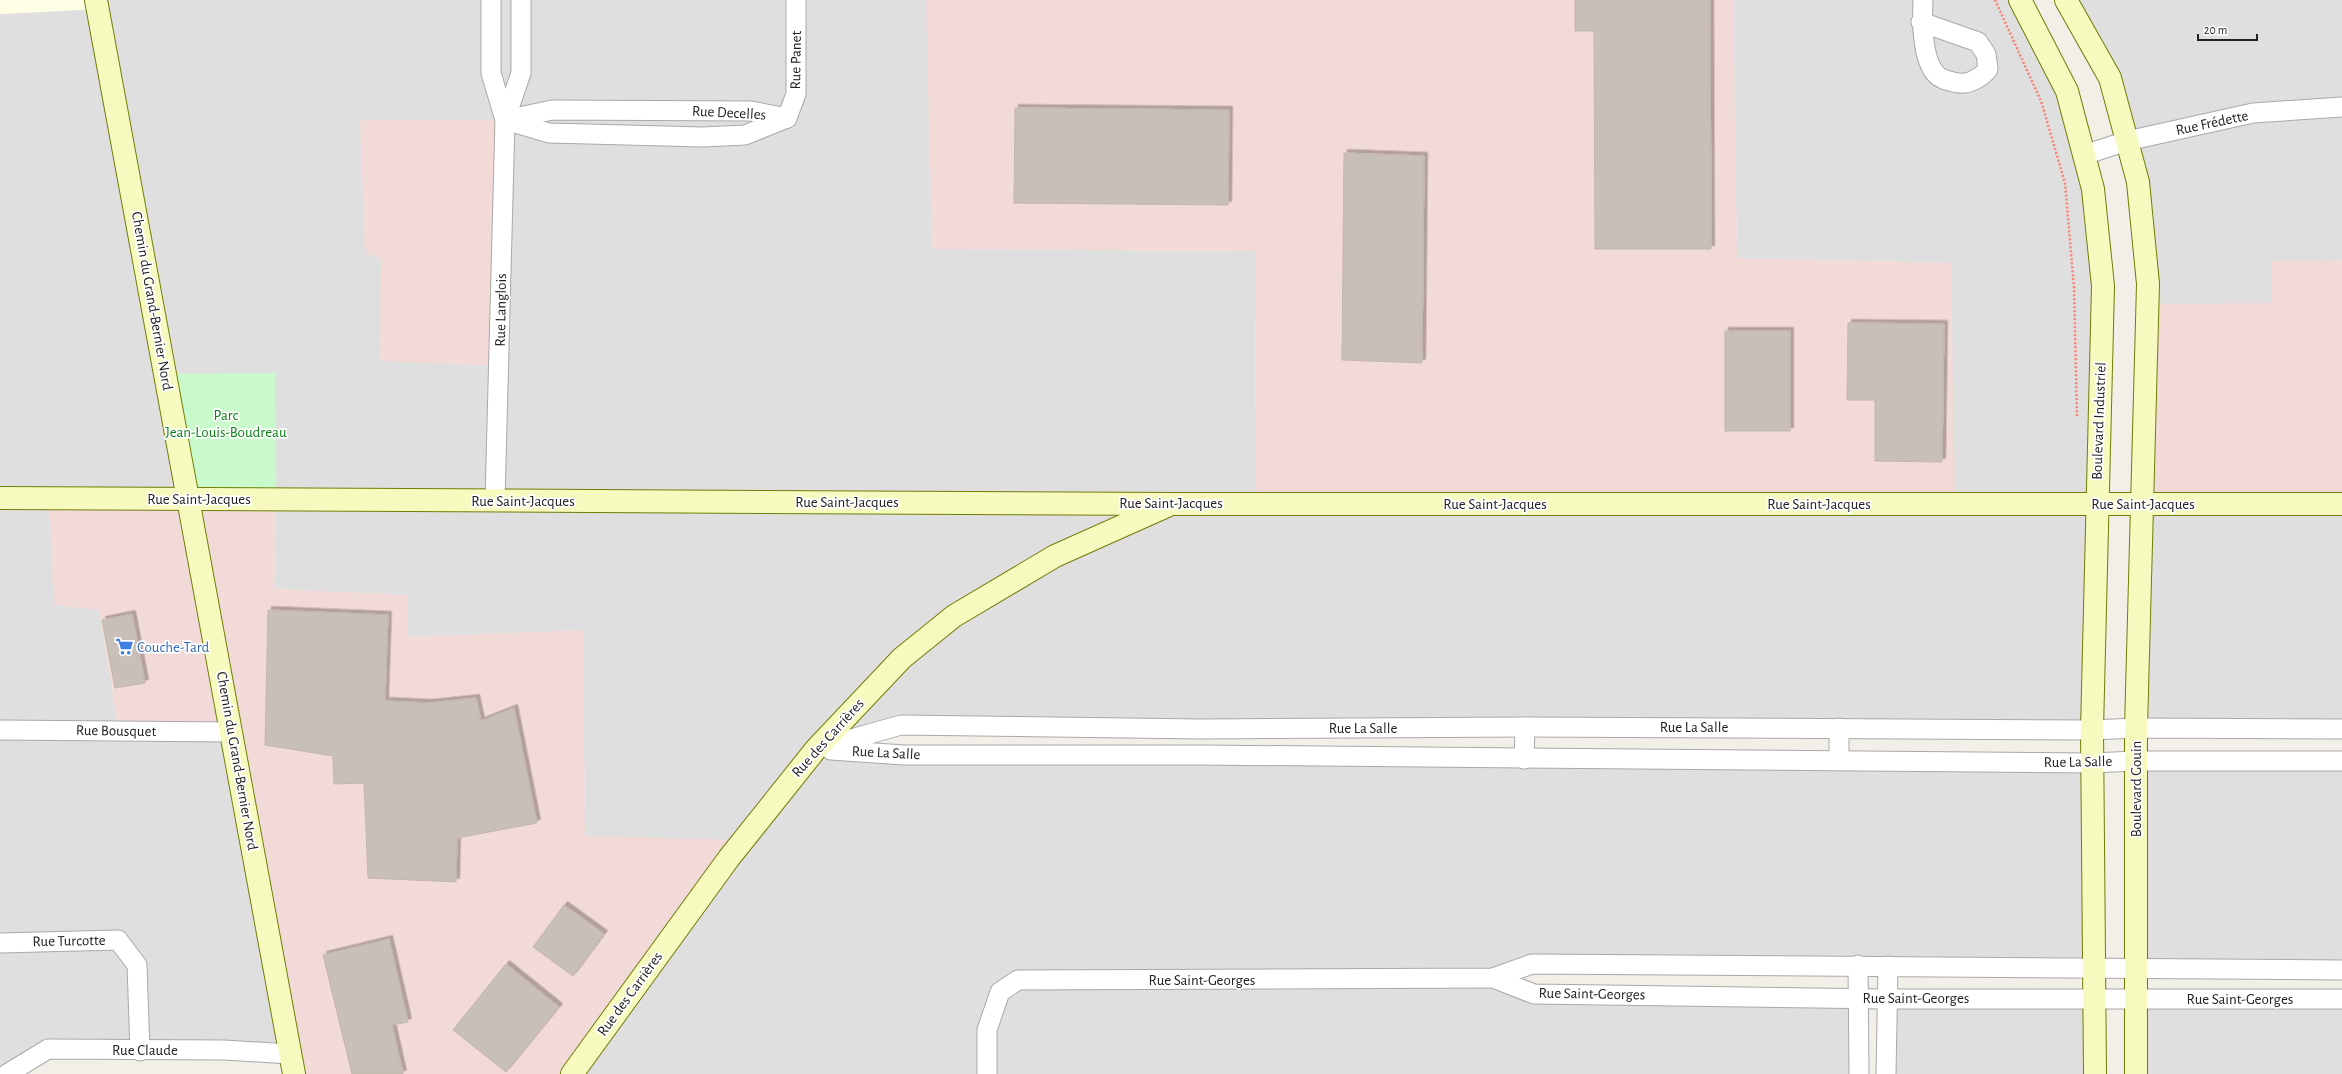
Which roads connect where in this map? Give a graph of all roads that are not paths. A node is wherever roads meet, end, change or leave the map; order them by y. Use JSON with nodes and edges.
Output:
{"nodes":[{"id":1,"x":96,"y":0,"type":"edge"},
{"id":2,"x":491,"y":0,"type":"edge"},
{"id":3,"x":521,"y":0,"type":"edge"},
{"id":4,"x":796,"y":0,"type":"edge"},
{"id":5,"x":1923,"y":0,"type":"edge"},
{"id":6,"x":2020,"y":0,"type":"edge"},
{"id":7,"x":2066,"y":0,"type":"edge"},
{"id":8,"x":1922,"y":22,"type":"dead end"},
{"id":9,"x":2342,"y":107,"type":"edge"},
{"id":10,"x":787,"y":118,"type":"junction"},
{"id":11,"x":505,"y":120,"type":"junction"},
{"id":12,"x":2127,"y":141,"type":"junction"},
{"id":13,"x":2084,"y":155,"type":"junction"},
{"id":14,"x":0,"y":498,"type":"edge"},
{"id":15,"x":189,"y":499,"type":"junction"},
{"id":16,"x":496,"y":501,"type":"junction"},
{"id":17,"x":1174,"y":504,"type":"junction"},
{"id":18,"x":2096,"y":504,"type":"junction"},
{"id":19,"x":2142,"y":504,"type":"junction"},
{"id":20,"x":2342,"y":504,"type":"edge"},
{"id":21,"x":1525,"y":727,"type":"junction"},
{"id":22,"x":1839,"y":728,"type":"junction"},
{"id":23,"x":2136,"y":728,"type":"junction"},
{"id":24,"x":2342,"y":728,"type":"edge"},
{"id":25,"x":1201,"y":729,"type":"junction"},
{"id":26,"x":0,"y":730,"type":"edge"},
{"id":27,"x":2092,"y":730,"type":"junction"},
{"id":28,"x":231,"y":732,"type":"junction"},
{"id":29,"x":816,"y":749,"type":"junction"},
{"id":30,"x":1201,"y":755,"type":"junction"},
{"id":31,"x":1524,"y":759,"type":"junction"},
{"id":32,"x":1839,"y":760,"type":"junction"},
{"id":33,"x":2136,"y":761,"type":"junction"},
{"id":34,"x":2342,"y":761,"type":"edge"},
{"id":35,"x":2092,"y":763,"type":"junction"},
{"id":36,"x":0,"y":943,"type":"edge"},
{"id":37,"x":1858,"y":966,"type":"junction"},
{"id":38,"x":1888,"y":966,"type":"junction"},
{"id":39,"x":2094,"y":968,"type":"junction"},
{"id":40,"x":2136,"y":968,"type":"junction"},
{"id":41,"x":2342,"y":970,"type":"edge"},
{"id":42,"x":1493,"y":978,"type":"junction"},
{"id":43,"x":1857,"y":998,"type":"junction"},
{"id":44,"x":1887,"y":999,"type":"junction"},
{"id":45,"x":2094,"y":999,"type":"junction"},
{"id":46,"x":2136,"y":999,"type":"junction"},
{"id":47,"x":2342,"y":999,"type":"edge"},
{"id":48,"x":140,"y":1051,"type":"junction"},
{"id":49,"x":292,"y":1064,"type":"edge"},
{"id":50,"x":7,"y":1074,"type":"edge"},
{"id":51,"x":572,"y":1074,"type":"edge"},
{"id":52,"x":987,"y":1074,"type":"edge"},
{"id":53,"x":1859,"y":1074,"type":"edge"},
{"id":54,"x":1886,"y":1074,"type":"edge"},
{"id":55,"x":2094,"y":1074,"type":"edge"},
{"id":56,"x":2136,"y":1074,"type":"edge"}],
"edges":[{"from":1,"to":15,"type":"street","name":"Chemin du Grand-Bernier Nord"},
{"from":2,"to":11,"type":"street","name":"Rue Langlois"},
{"from":3,"to":11,"type":"street","name":"Rue Langlois"},
{"from":4,"to":10,"type":"street","name":"Rue Panet"},
{"from":5,"to":8,"type":"street"},
{"from":6,"to":13,"type":"street","name":"Boulevard Industriel"},
{"from":7,"to":12,"type":"street"},
{"from":9,"to":12,"type":"street","name":"Rue Frédette"},
{"from":10,"to":11,"type":"street","name":"Rue Decelles"},
{"from":10,"to":11,"type":"street","name":"Rue Decelles"},
{"from":11,"to":16,"type":"street","name":"Rue Langlois"},
{"from":12,"to":13,"type":"street","name":"Rue Frédette"},
{"from":12,"to":19,"type":"street"},
{"from":13,"to":18,"type":"street","name":"Boulevard Industriel"},
{"from":14,"to":15,"type":"street","name":"Rue Saint-Jacques"},
{"from":15,"to":16,"type":"street","name":"Rue Saint-Jacques"},
{"from":15,"to":28,"type":"street","name":"Chemin du Grand-Bernier Nord"},
{"from":16,"to":17,"type":"street","name":"Rue Saint-Jacques"},
{"from":17,"to":18,"type":"street","name":"Rue Saint-Jacques"},
{"from":17,"to":29,"type":"street","name":"Rue des Carrières"},
{"from":18,"to":19,"type":"street","name":"Rue Saint-Jacques"},
{"from":18,"to":27,"type":"street"},
{"from":19,"to":20,"type":"street","name":"Rue Saint-Jacques"},
{"from":19,"to":23,"type":"street","name":"Boulevard Gouin"},
{"from":21,"to":22,"type":"street","name":"Rue La Salle"},
{"from":21,"to":25,"type":"street","name":"Rue La Salle"},
{"from":21,"to":31,"type":"street"},
{"from":22,"to":27,"type":"street","name":"Rue La Salle"},
{"from":22,"to":32,"type":"street"},
{"from":23,"to":24,"type":"street","name":"Rue La Salle"},
{"from":23,"to":27,"type":"street","name":"Rue La Salle"},
{"from":23,"to":33,"type":"street","name":"Boulevard Gouin"},
{"from":25,"to":29,"type":"street","name":"Rue La Salle"},
{"from":25,"to":30,"type":"street"},
{"from":26,"to":28,"type":"street","name":"Rue Bousquet"},
{"from":27,"to":35,"type":"street"},
{"from":28,"to":49,"type":"street","name":"Chemin du Grand-Bernier Nord"},
{"from":29,"to":30,"type":"street","name":"Rue La Salle"},
{"from":29,"to":51,"type":"street","name":"Rue des Carrières"},
{"from":30,"to":31,"type":"street","name":"Rue La Salle"},
{"from":31,"to":32,"type":"street","name":"Rue La Salle"},
{"from":32,"to":35,"type":"street","name":"Rue La Salle"},
{"from":33,"to":34,"type":"street","name":"Rue La Salle"},
{"from":33,"to":35,"type":"street","name":"Rue La Salle"},
{"from":33,"to":40,"type":"street","name":"Boulevard Gouin"},
{"from":35,"to":39,"type":"street"},
{"from":36,"to":48,"type":"street","name":"Rue Turcotte"},
{"from":37,"to":38,"type":"street","name":"Rue Saint-Georges"},
{"from":37,"to":42,"type":"street","name":"Rue Saint-Georges"},
{"from":37,"to":43,"type":"street"},
{"from":38,"to":39,"type":"street","name":"Rue Saint-Georges"},
{"from":38,"to":44,"type":"street"},
{"from":39,"to":40,"type":"street","name":"Rue Saint-Georges"},
{"from":39,"to":45,"type":"street"},
{"from":40,"to":41,"type":"street","name":"Rue Saint-Georges"},
{"from":40,"to":46,"type":"street","name":"Boulevard Gouin"},
{"from":42,"to":43,"type":"street","name":"Rue Saint-Georges"},
{"from":42,"to":52,"type":"street","name":"Rue Saint-Georges"},
{"from":43,"to":44,"type":"street","name":"Rue Saint-Georges"},
{"from":43,"to":53,"type":"street"},
{"from":44,"to":45,"type":"street","name":"Rue Saint-Georges"},
{"from":44,"to":54,"type":"street"},
{"from":45,"to":46,"type":"street","name":"Rue Saint-Georges"},
{"from":45,"to":55,"type":"street"},
{"from":46,"to":47,"type":"street","name":"Rue Saint-Georges"},
{"from":46,"to":56,"type":"street","name":"Boulevard Gouin"},
{"from":48,"to":49,"type":"street","name":"Rue Claude"},
{"from":48,"to":50,"type":"street","name":"Rue Claude"}]}
